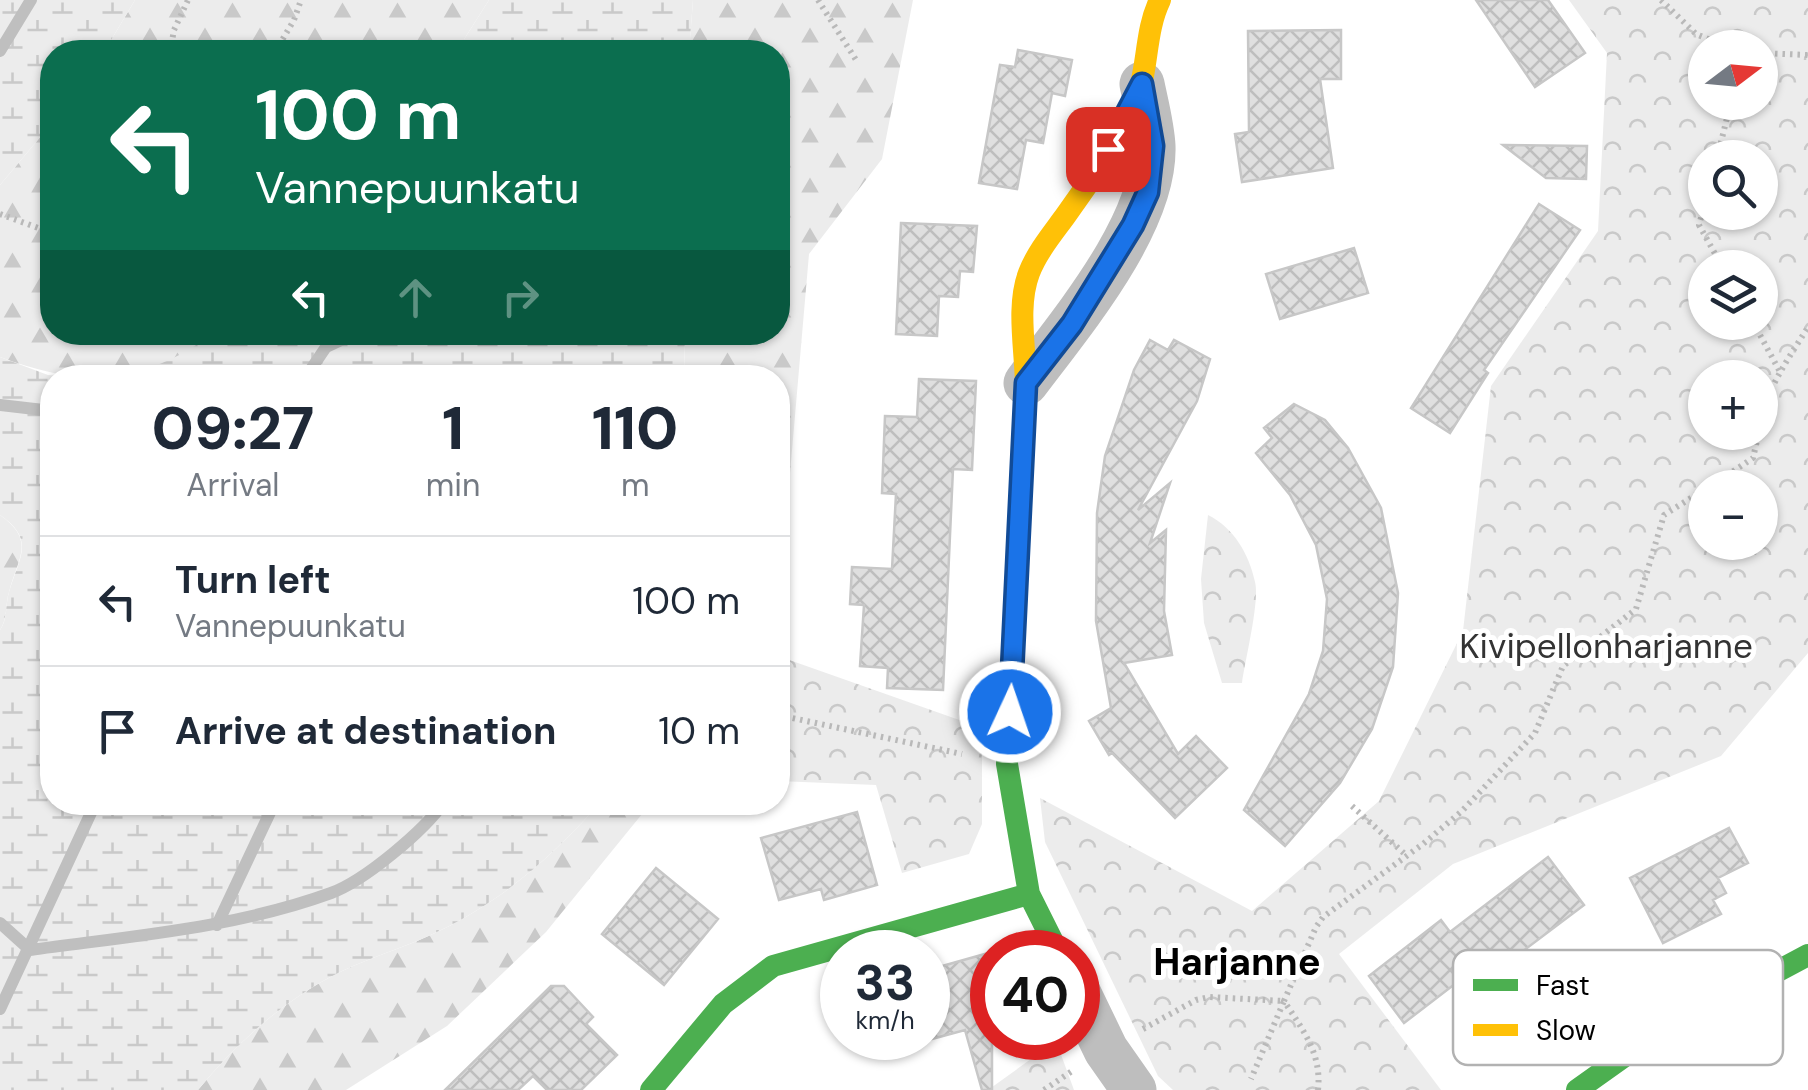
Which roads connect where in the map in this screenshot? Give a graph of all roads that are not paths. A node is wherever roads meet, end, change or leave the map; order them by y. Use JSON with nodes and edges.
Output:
{"nodes":[{"id":1,"x":1160,"y":0,"type":"edge"},
{"id":2,"x":1142,"y":84,"type":"junction"},
{"id":3,"x":1026,"y":383,"type":"junction"},
{"id":4,"x":1029,"y":894,"type":"junction"},
{"id":5,"x":1047,"y":930,"type":"edge"},
{"id":6,"x":1808,"y":956,"type":"edge"},
{"id":7,"x":1783,"y":969,"type":"edge"},
{"id":8,"x":1100,"y":1038,"type":"edge"},
{"id":9,"x":1612,"y":1065,"type":"edge"},
{"id":10,"x":651,"y":1090,"type":"edge"},
{"id":11,"x":1134,"y":1090,"type":"edge"},
{"id":12,"x":1577,"y":1090,"type":"edge"}],
"edges":[{"from":1,"to":2,"type":"street"},
{"from":2,"to":3,"type":"street"},
{"from":2,"to":3,"type":"street"},
{"from":3,"to":4,"type":"street"},
{"from":4,"to":5,"type":"street"},
{"from":4,"to":10,"type":"street"},
{"from":6,"to":7,"type":"street"},
{"from":8,"to":11,"type":"street"},
{"from":9,"to":12,"type":"street"}]}
